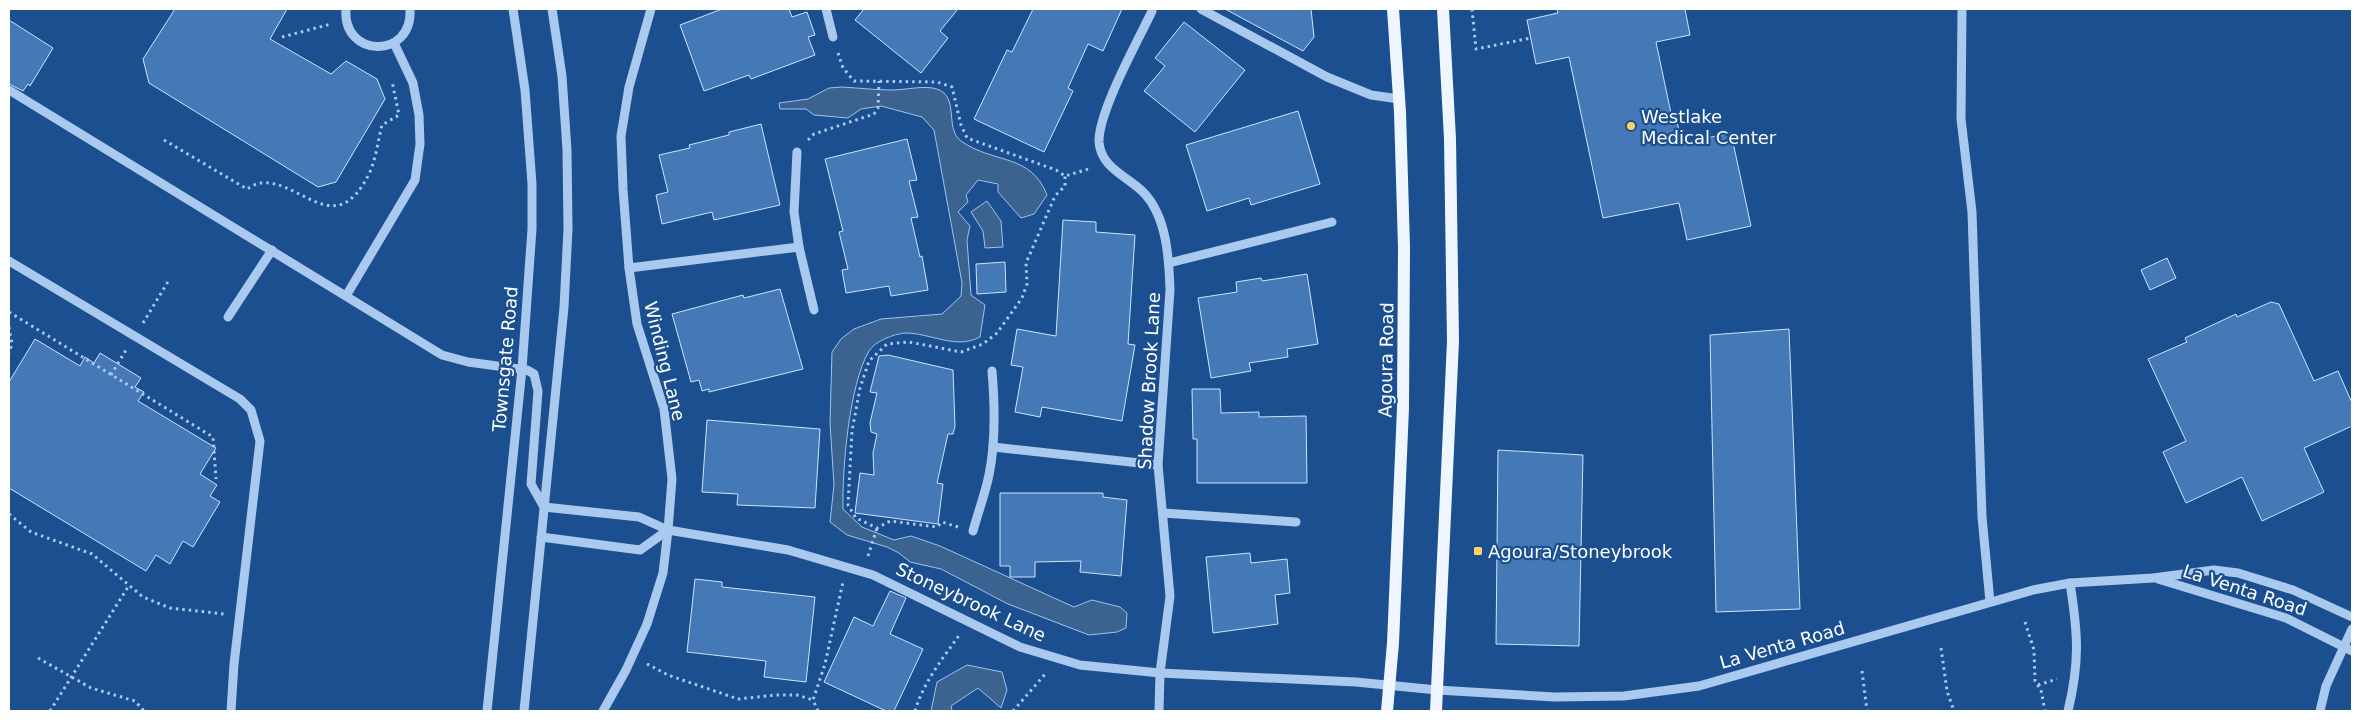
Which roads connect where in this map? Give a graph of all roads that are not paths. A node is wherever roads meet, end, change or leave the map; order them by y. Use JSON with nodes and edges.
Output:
{"nodes":[{"id":1,"x":346,"y":9,"type":"edge"},
{"id":2,"x":410,"y":9,"type":"edge"},
{"id":3,"x":513,"y":9,"type":"edge"},
{"id":4,"x":552,"y":9,"type":"edge"},
{"id":5,"x":651,"y":9,"type":"edge"},
{"id":6,"x":826,"y":9,"type":"edge"},
{"id":7,"x":1201,"y":9,"type":"edge"},
{"id":8,"x":1394,"y":9,"type":"edge"},
{"id":9,"x":1443,"y":9,"type":"edge"},
{"id":10,"x":1962,"y":9,"type":"edge"},
{"id":11,"x":1152,"y":11,"type":"dead end"},
{"id":12,"x":833,"y":37,"type":"road end"},
{"id":13,"x":394,"y":43,"type":"junction"},
{"id":14,"x":9,"y":90,"type":"edge"},
{"id":15,"x":1399,"y":99,"type":"junction"},
{"id":16,"x":797,"y":152,"type":"road end"},
{"id":17,"x":1332,"y":222,"type":"dead end"},
{"id":18,"x":799,"y":247,"type":"junction"},
{"id":19,"x":272,"y":250,"type":"junction"},
{"id":20,"x":9,"y":260,"type":"edge"},
{"id":21,"x":1169,"y":263,"type":"junction"},
{"id":22,"x":629,"y":268,"type":"junction"},
{"id":23,"x":346,"y":296,"type":"junction"},
{"id":24,"x":814,"y":310,"type":"dead end"},
{"id":25,"x":228,"y":317,"type":"dead end"},
{"id":26,"x":522,"y":369,"type":"junction"},
{"id":27,"x":992,"y":371,"type":"dead end"},
{"id":28,"x":993,"y":447,"type":"junction"},
{"id":29,"x":1158,"y":465,"type":"junction"},
{"id":30,"x":544,"y":507,"type":"junction"},
{"id":31,"x":1163,"y":513,"type":"junction"},
{"id":32,"x":1296,"y":522,"type":"dead end"},
{"id":33,"x":668,"y":530,"type":"junction"},
{"id":34,"x":973,"y":531,"type":"road end"},
{"id":35,"x":541,"y":537,"type":"junction"},
{"id":36,"x":2153,"y":578,"type":"junction"},
{"id":37,"x":2070,"y":584,"type":"junction"},
{"id":38,"x":1990,"y":602,"type":"junction"},
{"id":39,"x":2352,"y":617,"type":"edge"},
{"id":40,"x":2352,"y":629,"type":"edge"},
{"id":41,"x":2348,"y":648,"type":"edge"},
{"id":42,"x":1160,"y":673,"type":"junction"},
{"id":43,"x":1388,"y":685,"type":"junction"},
{"id":44,"x":1413,"y":688,"type":"joint"},
{"id":45,"x":1437,"y":690,"type":"junction"},
{"id":46,"x":231,"y":711,"type":"edge"},
{"id":47,"x":487,"y":711,"type":"edge"},
{"id":48,"x":524,"y":711,"type":"edge"},
{"id":49,"x":603,"y":711,"type":"edge"},
{"id":50,"x":1159,"y":711,"type":"edge"},
{"id":51,"x":1387,"y":711,"type":"edge"},
{"id":52,"x":1436,"y":711,"type":"edge"},
{"id":53,"x":2068,"y":711,"type":"edge"},
{"id":54,"x":2320,"y":711,"type":"edge"}],
"edges":[{"from":1,"to":13,"type":"street"},
{"from":2,"to":13,"type":"street"},
{"from":3,"to":26,"type":"street","name":"Townsgate Road"},
{"from":4,"to":30,"type":"street"},
{"from":5,"to":22,"type":"street","name":"Winding Lane"},
{"from":6,"to":12,"type":"street"},
{"from":7,"to":15,"type":"street"},
{"from":8,"to":15,"type":"main road","name":"Agoura Road"},
{"from":9,"to":45,"type":"main road"},
{"from":10,"to":38,"type":"street"},
{"from":11,"to":21,"type":"street","name":"Shadow Brook Lane"},
{"from":13,"to":23,"type":"street"},
{"from":14,"to":19,"type":"street"},
{"from":15,"to":43,"type":"main road","name":"Agoura Road"},
{"from":16,"to":18,"type":"street"},
{"from":17,"to":21,"type":"street"},
{"from":18,"to":22,"type":"street"},
{"from":18,"to":24,"type":"street"},
{"from":19,"to":23,"type":"street"},
{"from":19,"to":25,"type":"street"},
{"from":20,"to":46,"type":"street"},
{"from":21,"to":29,"type":"street","name":"Shadow Brook Lane"},
{"from":22,"to":33,"type":"street","name":"Winding Lane"},
{"from":23,"to":26,"type":"street"},
{"from":26,"to":30,"type":"street"},
{"from":26,"to":47,"type":"street","name":"Townsgate Road"},
{"from":27,"to":28,"type":"street"},
{"from":28,"to":29,"type":"street"},
{"from":28,"to":34,"type":"street"},
{"from":29,"to":31,"type":"street","name":"Shadow Brook Lane"},
{"from":30,"to":33,"type":"street","name":"Stoneybrook Lane"},
{"from":30,"to":35,"type":"street"},
{"from":31,"to":32,"type":"street"},
{"from":31,"to":42,"type":"street","name":"Shadow Brook Lane"},
{"from":33,"to":35,"type":"street"},
{"from":33,"to":42,"type":"street","name":"Stoneybrook Lane"},
{"from":33,"to":49,"type":"street","name":"Winding Lane"},
{"from":35,"to":48,"type":"street"},
{"from":36,"to":37,"type":"street","name":"La Venta Road"},
{"from":36,"to":39,"type":"street","name":"La Venta Road"},
{"from":36,"to":41,"type":"street","name":"La Venta Road"},
{"from":37,"to":38,"type":"street","name":"La Venta Road"},
{"from":37,"to":53,"type":"street"},
{"from":38,"to":45,"type":"street","name":"La Venta Road"},
{"from":40,"to":41,"type":"street"},
{"from":41,"to":54,"type":"street"},
{"from":42,"to":43,"type":"street","name":"Stoneybrook Lane"},
{"from":42,"to":50,"type":"street","name":"Shadow Brook Lane"},
{"from":43,"to":44,"type":"street","name":"Stoneybrook Lane"},
{"from":43,"to":51,"type":"main road","name":"Agoura Road"},
{"from":44,"to":45,"type":"street","name":"La Venta Road"},
{"from":45,"to":52,"type":"main road"}]}
